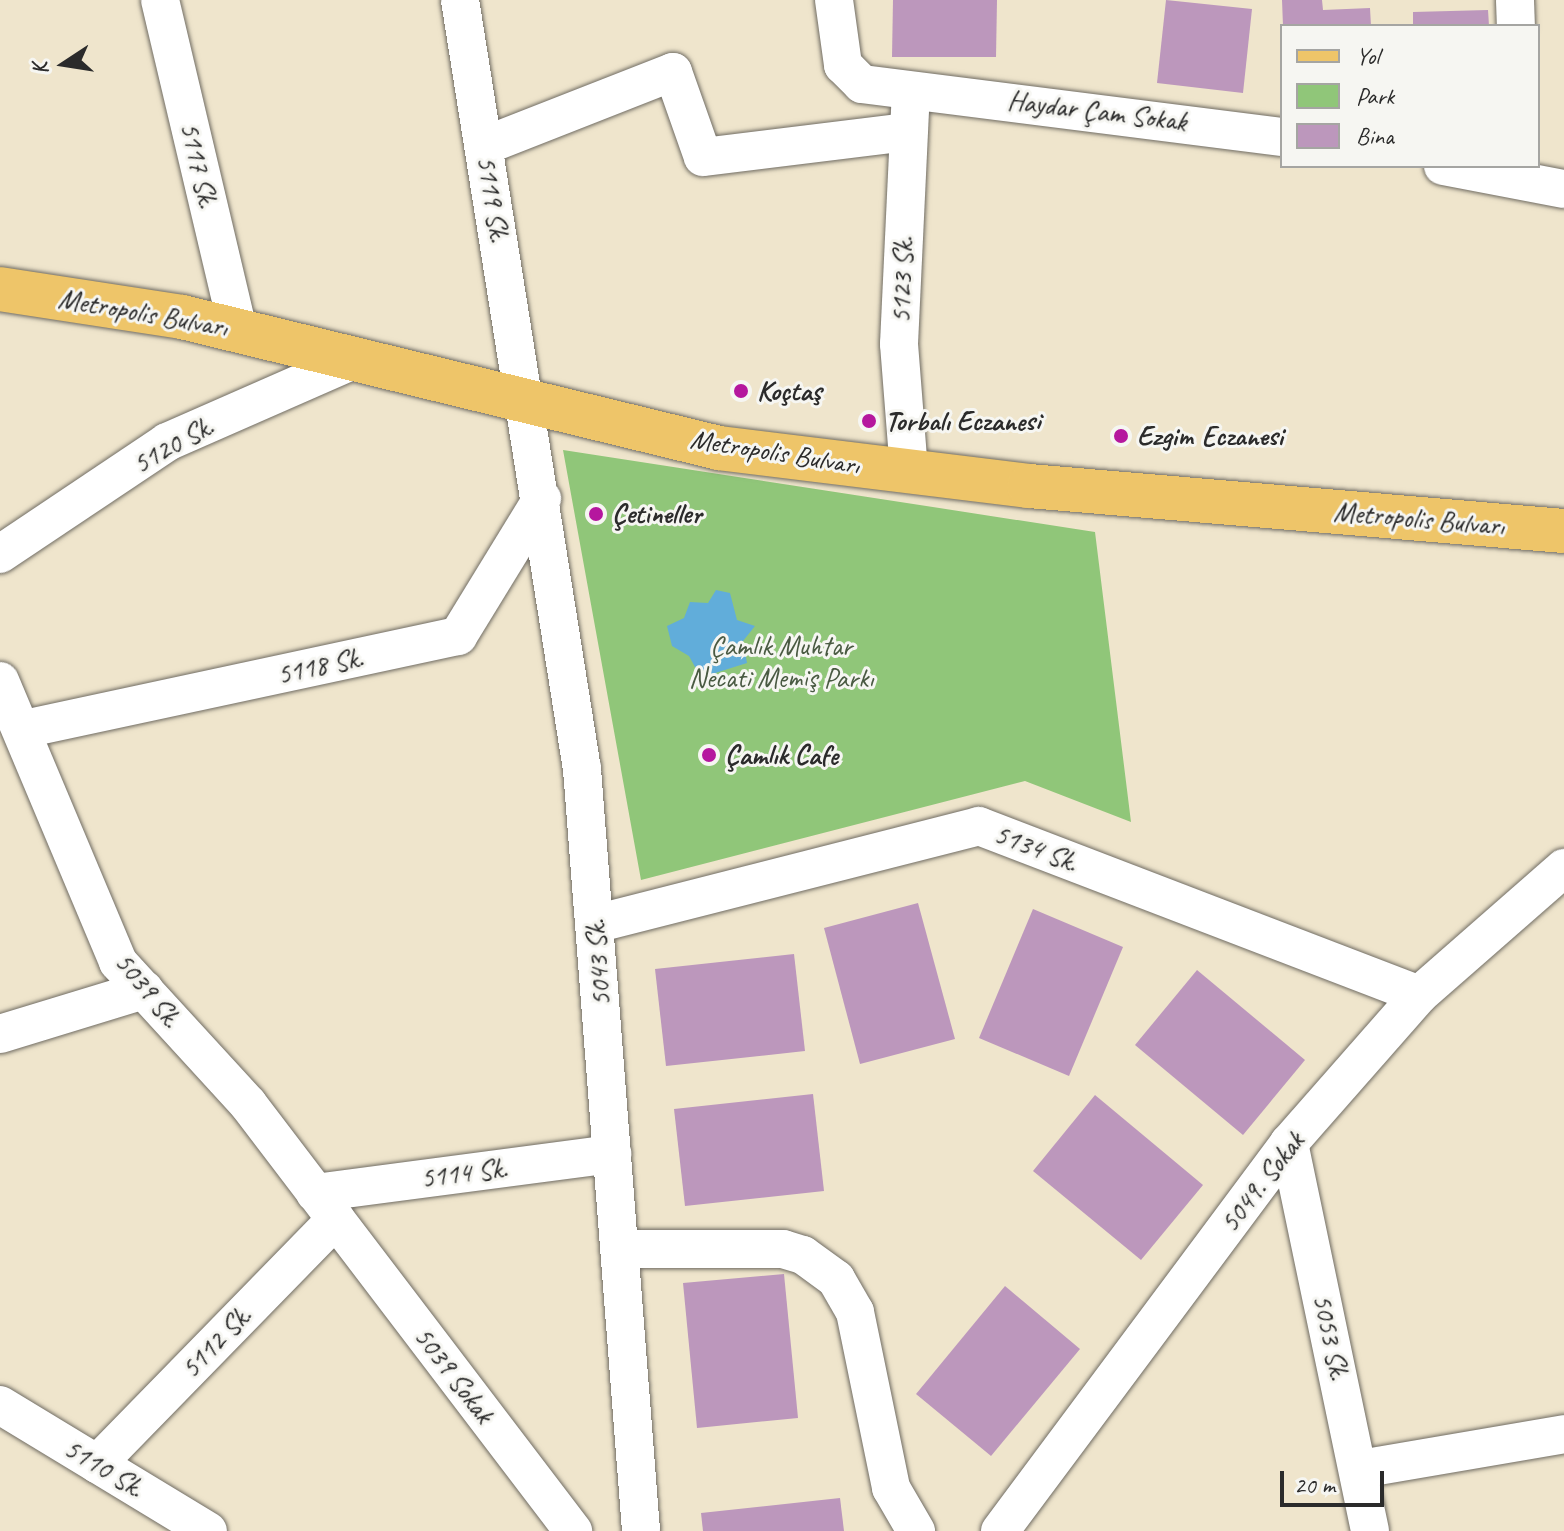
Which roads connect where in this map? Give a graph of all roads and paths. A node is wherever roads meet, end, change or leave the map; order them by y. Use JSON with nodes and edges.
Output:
{"nodes":[{"id":1,"x":160,"y":0,"type":"edge"},
{"id":2,"x":460,"y":0,"type":"edge"},
{"id":3,"x":834,"y":0,"type":"edge"},
{"id":4,"x":1515,"y":0,"type":"edge"},
{"id":5,"x":1516,"y":24,"type":"edge"},
{"id":6,"x":912,"y":89,"type":"junction"},
{"id":7,"x":907,"y":132,"type":"junction"},
{"id":8,"x":1280,"y":137,"type":"edge"},
{"id":9,"x":484,"y":146,"type":"junction"},
{"id":10,"x":1464,"y":168,"type":"edge"},
{"id":11,"x":1516,"y":173,"type":"edge"},
{"id":12,"x":1564,"y":189,"type":"edge"},
{"id":13,"x":0,"y":289,"type":"edge"},
{"id":14,"x":238,"y":330,"type":"junction"},
{"id":15,"x":358,"y":358,"type":"junction"},
{"id":16,"x":526,"y":397,"type":"junction"},
{"id":17,"x":909,"y":471,"type":"junction"},
{"id":18,"x":542,"y":499,"type":"junction"},
{"id":19,"x":1564,"y":531,"type":"edge"},
{"id":20,"x":0,"y":554,"type":"edge"},
{"id":21,"x":0,"y":681,"type":"edge"},
{"id":22,"x":24,"y":729,"type":"junction"},
{"id":23,"x":1563,"y":881,"type":"edge"},
{"id":24,"x":595,"y":924,"type":"junction"},
{"id":25,"x":144,"y":990,"type":"junction"},
{"id":26,"x":1419,"y":995,"type":"junction"},
{"id":27,"x":0,"y":1034,"type":"edge"},
{"id":28,"x":1289,"y":1143,"type":"junction"},
{"id":29,"x":612,"y":1154,"type":"junction"},
{"id":30,"x":325,"y":1206,"type":"junction"},
{"id":31,"x":620,"y":1249,"type":"junction"},
{"id":32,"x":0,"y":1405,"type":"edge"},
{"id":33,"x":1564,"y":1434,"type":"edge"},
{"id":34,"x":97,"y":1464,"type":"junction"},
{"id":35,"x":1360,"y":1469,"type":"junction"},
{"id":36,"x":208,"y":1531,"type":"edge"},
{"id":37,"x":573,"y":1531,"type":"edge"},
{"id":38,"x":641,"y":1531,"type":"edge"},
{"id":39,"x":916,"y":1531,"type":"edge"},
{"id":40,"x":1000,"y":1531,"type":"edge"},
{"id":41,"x":1370,"y":1531,"type":"edge"}],
"edges":[{"from":1,"to":14,"type":"street","name":"5117 Sk."},
{"from":2,"to":9,"type":"street","name":"5119 Sk."},
{"from":3,"to":6,"type":"street","name":"Haydar Çam Sokak"},
{"from":4,"to":5,"type":"street"},
{"from":6,"to":7,"type":"street","name":"5123 Sk."},
{"from":6,"to":8,"type":"street","name":"Haydar Çam Sokak"},
{"from":7,"to":9,"type":"street"},
{"from":7,"to":17,"type":"street","name":"5123 Sk."},
{"from":9,"to":16,"type":"street","name":"5119 Sk."},
{"from":10,"to":11,"type":"street"},
{"from":11,"to":12,"type":"street"},
{"from":13,"to":14,"type":"main road","name":"Metropolis Bulvarı"},
{"from":14,"to":15,"type":"main road","name":"Metropolis Bulvarı"},
{"from":15,"to":16,"type":"main road","name":"Metropolis Bulvarı"},
{"from":15,"to":20,"type":"street","name":"5120 Sk."},
{"from":16,"to":17,"type":"main road","name":"Metropolis Bulvarı"},
{"from":16,"to":18,"type":"street","name":"5043 Sk."},
{"from":17,"to":19,"type":"main road","name":"Metropolis Bulvarı"},
{"from":18,"to":22,"type":"street","name":"5118 Sk."},
{"from":18,"to":24,"type":"street","name":"5043 Sk."},
{"from":21,"to":22,"type":"street","name":"5039 Sk."},
{"from":22,"to":25,"type":"street","name":"5039 Sk."},
{"from":23,"to":26,"type":"street","name":"5049. Sokak"},
{"from":24,"to":26,"type":"street","name":"5134 Sk."},
{"from":24,"to":29,"type":"street","name":"5043 Sk."},
{"from":25,"to":27,"type":"street"},
{"from":25,"to":30,"type":"street","name":"5039 Sk."},
{"from":26,"to":28,"type":"street","name":"5049. Sokak"},
{"from":28,"to":35,"type":"street","name":"5053 Sk."},
{"from":28,"to":40,"type":"street","name":"5049. Sokak"},
{"from":29,"to":30,"type":"street","name":"5114 Sk."},
{"from":29,"to":31,"type":"street","name":"5043 Sk."},
{"from":30,"to":34,"type":"street","name":"5112 Sk."},
{"from":30,"to":37,"type":"street","name":"5039 Sokak"},
{"from":31,"to":38,"type":"street","name":"5043 Sk."},
{"from":31,"to":39,"type":"street"},
{"from":32,"to":34,"type":"street","name":"5110 Sk."},
{"from":33,"to":35,"type":"street"},
{"from":34,"to":36,"type":"street","name":"5110 Sk."},
{"from":35,"to":41,"type":"street","name":"5053 Sk."}]}
